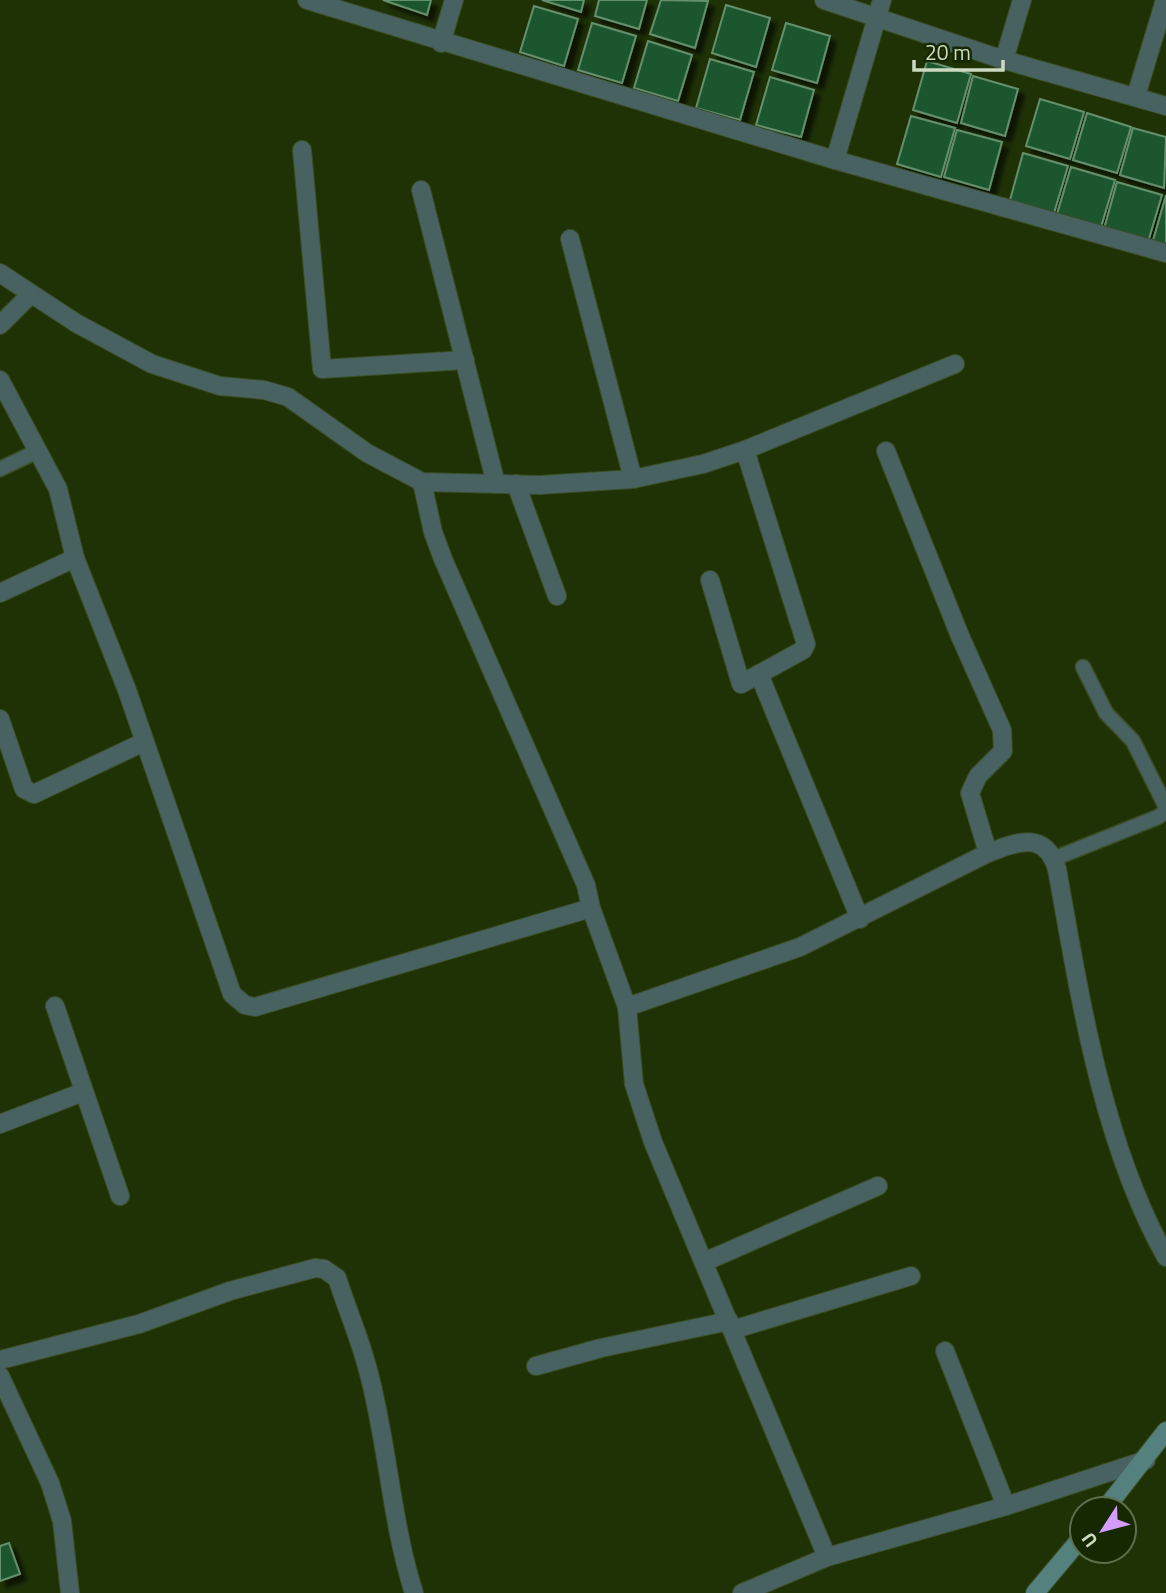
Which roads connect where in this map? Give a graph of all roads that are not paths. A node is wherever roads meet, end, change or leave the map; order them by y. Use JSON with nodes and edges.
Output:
{"nodes":[{"id":1,"x":307,"y":0,"type":"edge"},
{"id":2,"x":454,"y":0,"type":"edge"},
{"id":3,"x":824,"y":0,"type":"edge"},
{"id":4,"x":1022,"y":0,"type":"edge"},
{"id":5,"x":1165,"y":0,"type":"edge"},
{"id":6,"x":880,"y":8,"type":"edge"},
{"id":7,"x":441,"y":43,"type":"junction"},
{"id":8,"x":1004,"y":60,"type":"junction"},
{"id":9,"x":1136,"y":96,"type":"junction"},
{"id":10,"x":1166,"y":106,"type":"edge"},
{"id":11,"x":302,"y":150,"type":"dead end"},
{"id":12,"x":835,"y":160,"type":"junction"},
{"id":13,"x":421,"y":190,"type":"dead end"},
{"id":14,"x":570,"y":239,"type":"dead end"},
{"id":15,"x":1166,"y":253,"type":"edge"},
{"id":16,"x":0,"y":272,"type":"edge"},
{"id":17,"x":31,"y":295,"type":"junction"},
{"id":18,"x":0,"y":325,"type":"edge"},
{"id":19,"x":465,"y":360,"type":"junction"},
{"id":20,"x":955,"y":364,"type":"dead end"},
{"id":21,"x":0,"y":380,"type":"edge"},
{"id":22,"x":745,"y":450,"type":"junction"},
{"id":23,"x":38,"y":452,"type":"junction"},
{"id":24,"x":886,"y":452,"type":"dead end"},
{"id":25,"x":0,"y":469,"type":"edge"},
{"id":26,"x":633,"y":479,"type":"junction"},
{"id":27,"x":422,"y":482,"type":"junction"},
{"id":28,"x":496,"y":484,"type":"junction"},
{"id":29,"x":516,"y":484,"type":"junction"},
{"id":30,"x":75,"y":558,"type":"junction"},
{"id":31,"x":710,"y":580,"type":"dead end"},
{"id":32,"x":0,"y":593,"type":"edge"},
{"id":33,"x":557,"y":596,"type":"dead end"},
{"id":34,"x":1083,"y":667,"type":"dead end"},
{"id":35,"x":759,"y":674,"type":"junction"},
{"id":36,"x":0,"y":719,"type":"edge"},
{"id":37,"x":144,"y":743,"type":"junction"},
{"id":38,"x":1166,"y":809,"type":"edge"},
{"id":39,"x":988,"y":853,"type":"junction"},
{"id":40,"x":1054,"y":859,"type":"junction"},
{"id":41,"x":591,"y":908,"type":"junction"},
{"id":42,"x":860,"y":919,"type":"junction"},
{"id":43,"x":55,"y":1006,"type":"dead end"},
{"id":44,"x":627,"y":1007,"type":"junction"},
{"id":45,"x":83,"y":1092,"type":"junction"},
{"id":46,"x":0,"y":1124,"type":"edge"},
{"id":47,"x":878,"y":1186,"type":"dead end"},
{"id":48,"x":120,"y":1196,"type":"dead end"},
{"id":49,"x":1166,"y":1257,"type":"edge"},
{"id":50,"x":704,"y":1262,"type":"junction"},
{"id":51,"x":911,"y":1276,"type":"dead end"},
{"id":52,"x":731,"y":1325,"type":"junction"},
{"id":53,"x":945,"y":1351,"type":"dead end"},
{"id":54,"x":0,"y":1360,"type":"edge"},
{"id":55,"x":536,"y":1366,"type":"dead end"},
{"id":56,"x":0,"y":1376,"type":"edge"},
{"id":57,"x":1166,"y":1431,"type":"edge"},
{"id":58,"x":1146,"y":1460,"type":"junction"},
{"id":59,"x":1117,"y":1495,"type":"edge"},
{"id":60,"x":1006,"y":1506,"type":"junction"},
{"id":61,"x":1068,"y":1554,"type":"edge"},
{"id":62,"x":827,"y":1557,"type":"junction"},
{"id":63,"x":70,"y":1593,"type":"edge"},
{"id":64,"x":414,"y":1593,"type":"edge"},
{"id":65,"x":742,"y":1593,"type":"edge"},
{"id":66,"x":1035,"y":1593,"type":"edge"}],
"edges":[{"from":1,"to":7,"type":"street"},
{"from":2,"to":7,"type":"street"},
{"from":3,"to":6,"type":"street"},
{"from":4,"to":8,"type":"street"},
{"from":5,"to":9,"type":"street"},
{"from":6,"to":8,"type":"street"},
{"from":6,"to":12,"type":"street"},
{"from":7,"to":12,"type":"street"},
{"from":8,"to":9,"type":"street"},
{"from":9,"to":10,"type":"street"},
{"from":11,"to":19,"type":"street"},
{"from":12,"to":15,"type":"street"},
{"from":13,"to":19,"type":"street"},
{"from":14,"to":26,"type":"street"},
{"from":16,"to":17,"type":"street"},
{"from":17,"to":18,"type":"street"},
{"from":17,"to":27,"type":"street"},
{"from":19,"to":28,"type":"street"},
{"from":20,"to":22,"type":"street"},
{"from":21,"to":23,"type":"street"},
{"from":22,"to":26,"type":"street"},
{"from":22,"to":35,"type":"street"},
{"from":23,"to":25,"type":"lane"},
{"from":23,"to":30,"type":"street"},
{"from":24,"to":39,"type":"street"},
{"from":26,"to":29,"type":"street"},
{"from":27,"to":28,"type":"street"},
{"from":27,"to":41,"type":"street"},
{"from":28,"to":29,"type":"street"},
{"from":29,"to":33,"type":"street"},
{"from":30,"to":32,"type":"street"},
{"from":30,"to":37,"type":"street"},
{"from":31,"to":35,"type":"street"},
{"from":34,"to":38,"type":"lane"},
{"from":35,"to":42,"type":"street"},
{"from":36,"to":37,"type":"street"},
{"from":37,"to":41,"type":"street"},
{"from":38,"to":40,"type":"lane"},
{"from":39,"to":40,"type":"street"},
{"from":39,"to":42,"type":"street"},
{"from":40,"to":49,"type":"street"},
{"from":41,"to":44,"type":"street"},
{"from":42,"to":44,"type":"street"},
{"from":43,"to":45,"type":"street"},
{"from":44,"to":50,"type":"street"},
{"from":45,"to":46,"type":"street"},
{"from":45,"to":48,"type":"street"},
{"from":47,"to":50,"type":"street"},
{"from":50,"to":52,"type":"street"},
{"from":51,"to":52,"type":"street"},
{"from":52,"to":55,"type":"street"},
{"from":52,"to":62,"type":"street"},
{"from":53,"to":60,"type":"street"},
{"from":54,"to":64,"type":"street"},
{"from":56,"to":63,"type":"street"},
{"from":57,"to":58,"type":"main road"},
{"from":58,"to":59,"type":"main road"},
{"from":58,"to":60,"type":"street"},
{"from":60,"to":62,"type":"street"},
{"from":61,"to":66,"type":"main road"},
{"from":62,"to":65,"type":"street"}]}
